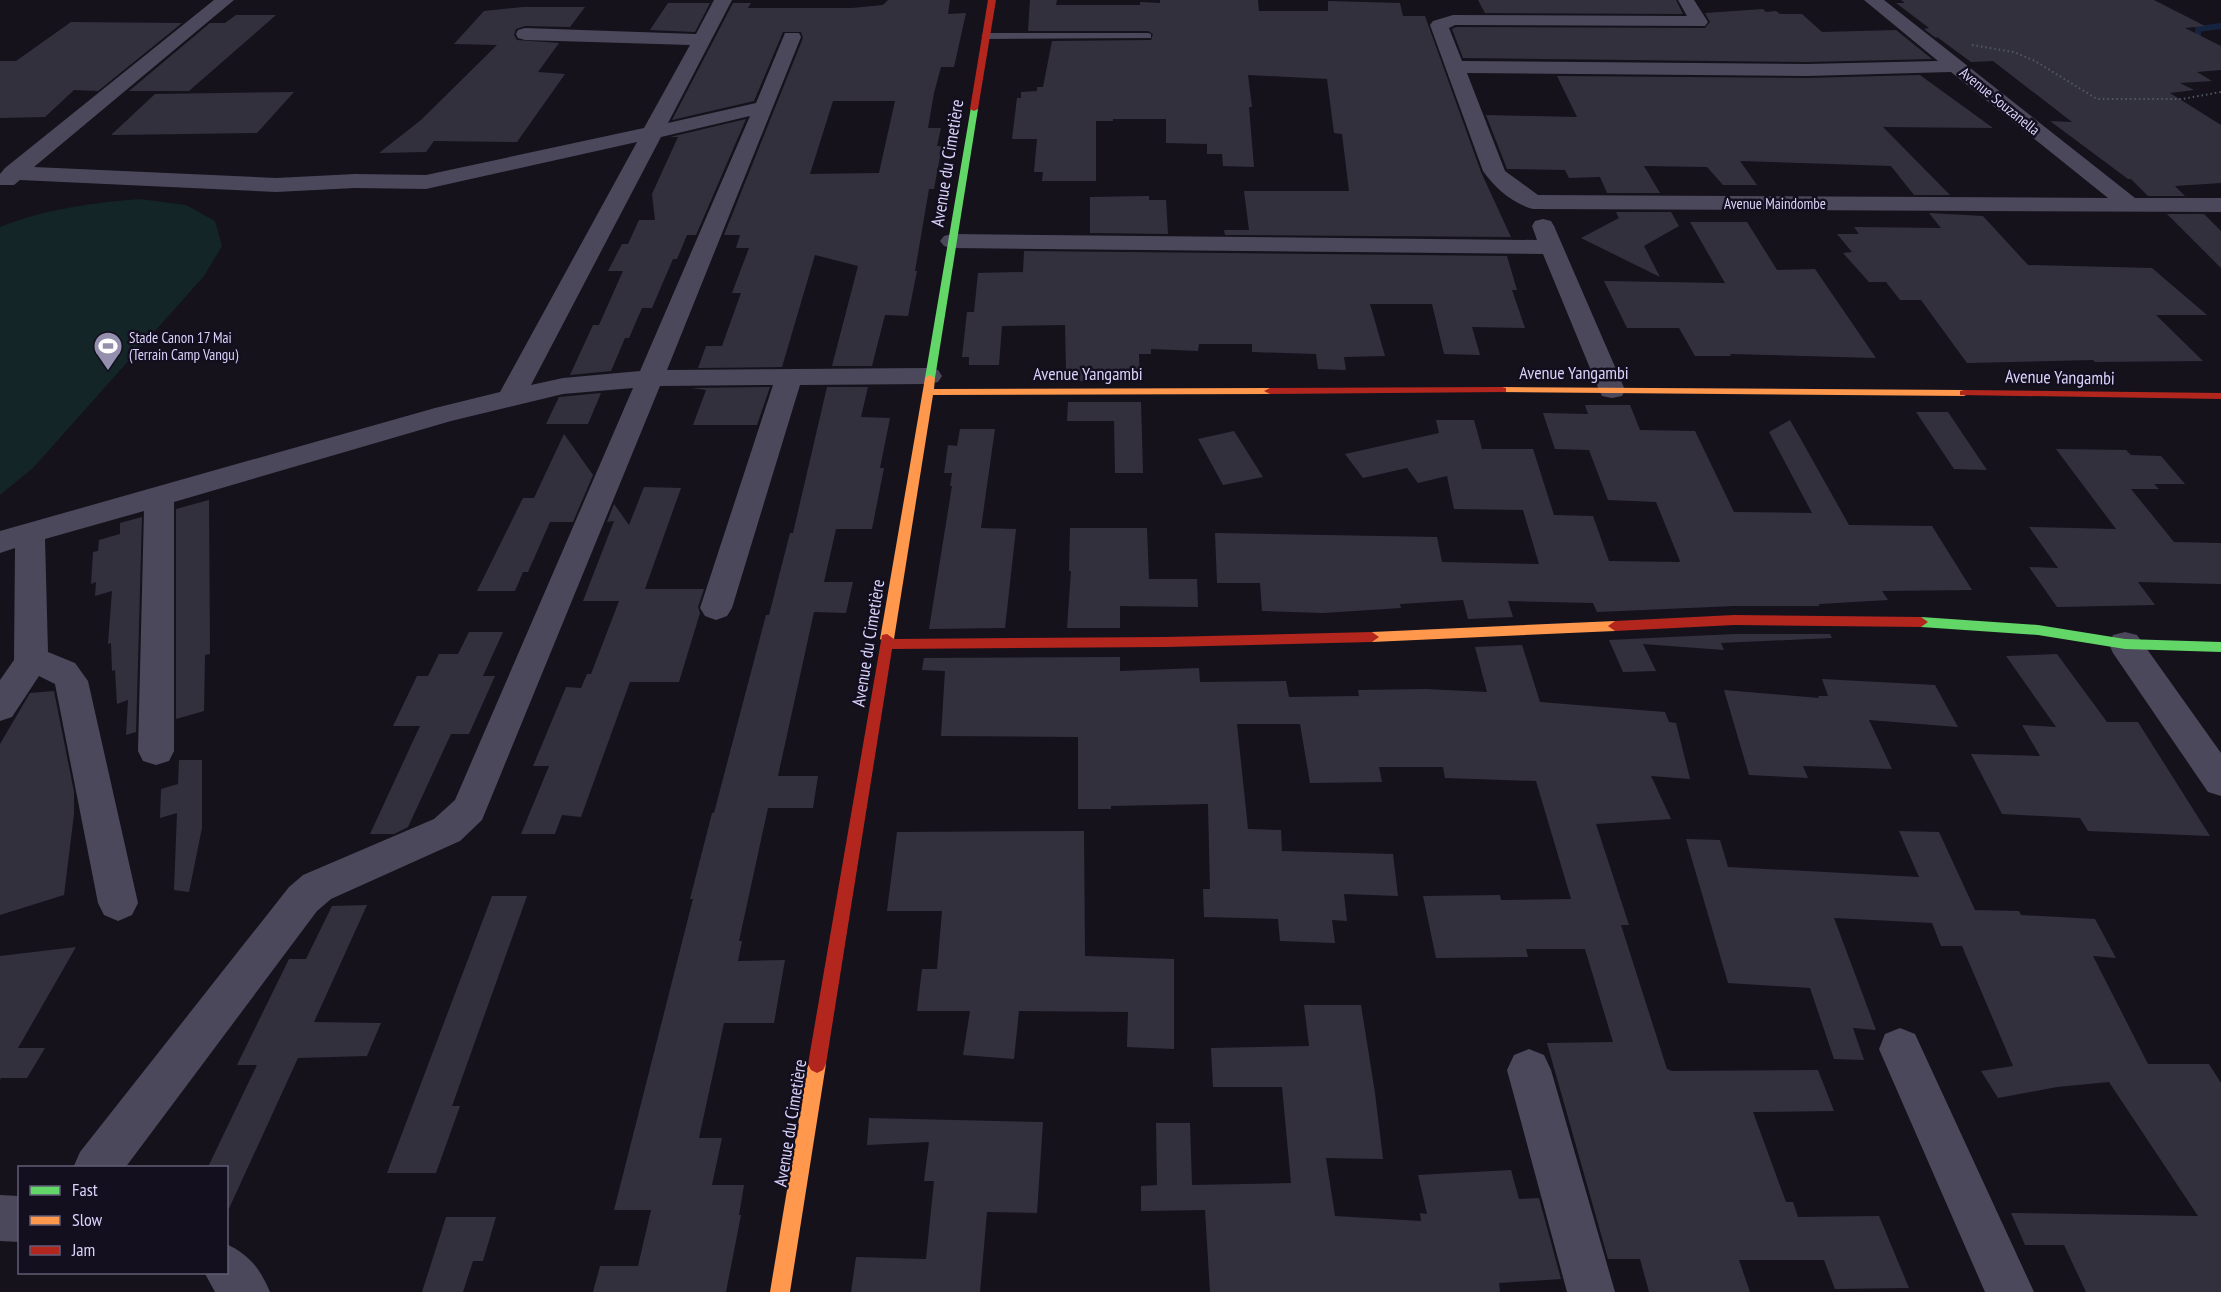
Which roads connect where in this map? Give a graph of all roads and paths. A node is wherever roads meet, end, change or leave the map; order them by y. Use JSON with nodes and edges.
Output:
{"nodes":[{"id":1,"x":225,"y":0,"type":"edge"},
{"id":2,"x":723,"y":0,"type":"edge"},
{"id":3,"x":992,"y":0,"type":"edge"},
{"id":4,"x":1873,"y":0,"type":"edge"},
{"id":5,"x":1686,"y":1,"type":"edge"},
{"id":6,"x":525,"y":34,"type":"dead end"},
{"id":7,"x":986,"y":36,"type":"junction"},
{"id":8,"x":1148,"y":36,"type":"dead end"},
{"id":9,"x":792,"y":37,"type":"dead end"},
{"id":10,"x":701,"y":40,"type":"junction"},
{"id":11,"x":1927,"y":43,"type":"junction"},
{"id":12,"x":1956,"y":66,"type":"junction"},
{"id":13,"x":1456,"y":67,"type":"junction"},
{"id":14,"x":2221,"y":92,"type":"edge"},
{"id":15,"x":764,"y":107,"type":"junction"},
{"id":16,"x":650,"y":134,"type":"junction"},
{"id":17,"x":7,"y":179,"type":"edge"},
{"id":18,"x":1533,"y":202,"type":"junction"},
{"id":19,"x":2128,"y":203,"type":"junction"},
{"id":20,"x":2221,"y":205,"type":"edge"},
{"id":21,"x":952,"y":241,"type":"junction"},
{"id":22,"x":1551,"y":247,"type":"junction"},
{"id":23,"x":789,"y":377,"type":"junction"},
{"id":24,"x":652,"y":378,"type":"junction"},
{"id":25,"x":928,"y":384,"type":"junction"},
{"id":26,"x":1612,"y":390,"type":"junction"},
{"id":27,"x":512,"y":396,"type":"junction"},
{"id":28,"x":2221,"y":396,"type":"edge"},
{"id":29,"x":159,"y":497,"type":"junction"},
{"id":30,"x":15,"y":537,"type":"edge"},
{"id":31,"x":716,"y":608,"type":"dead end"},
{"id":32,"x":887,"y":644,"type":"junction"},
{"id":33,"x":2125,"y":644,"type":"junction"},
{"id":34,"x":2221,"y":647,"type":"edge"},
{"id":35,"x":31,"y":662,"type":"junction"},
{"id":36,"x":0,"y":707,"type":"edge"},
{"id":37,"x":156,"y":751,"type":"dead end"},
{"id":38,"x":2221,"y":781,"type":"edge"},
{"id":39,"x":118,"y":903,"type":"dead end"},
{"id":40,"x":1900,"y":1049,"type":"dead end"},
{"id":41,"x":1529,"y":1070,"type":"dead end"},
{"id":42,"x":97,"y":1166,"type":"edge"},
{"id":43,"x":0,"y":1218,"type":"edge"},
{"id":44,"x":18,"y":1219,"type":"edge"},
{"id":45,"x":228,"y":1270,"type":"edge"},
{"id":46,"x":246,"y":1292,"type":"edge"},
{"id":47,"x":780,"y":1292,"type":"edge"},
{"id":48,"x":1591,"y":1292,"type":"edge"},
{"id":49,"x":2010,"y":1292,"type":"edge"}],
"edges":[{"from":1,"to":17,"type":"street"},
{"from":2,"to":10,"type":"street"},
{"from":3,"to":7,"type":"street","name":"Avenue du Cimetière"},
{"from":4,"to":11,"type":"street","name":"Avenue Souzanella"},
{"from":5,"to":13,"type":"street"},
{"from":6,"to":10,"type":"street"},
{"from":7,"to":8,"type":"lane"},
{"from":7,"to":21,"type":"street","name":"Avenue du Cimetière"},
{"from":9,"to":15,"type":"street"},
{"from":10,"to":16,"type":"street"},
{"from":11,"to":12,"type":"street","name":"Avenue Souzanella"},
{"from":11,"to":14,"type":"path"},
{"from":12,"to":13,"type":"street"},
{"from":12,"to":19,"type":"street","name":"Avenue Souzanella"},
{"from":13,"to":18,"type":"street"},
{"from":15,"to":16,"type":"street"},
{"from":15,"to":24,"type":"street"},
{"from":16,"to":17,"type":"street"},
{"from":16,"to":27,"type":"street"},
{"from":18,"to":19,"type":"street","name":"Avenue Maindombe"},
{"from":18,"to":22,"type":"street"},
{"from":19,"to":20,"type":"street","name":"Avenue Maindombe"},
{"from":21,"to":22,"type":"street"},
{"from":21,"to":25,"type":"street","name":"Avenue du Cimetière"},
{"from":22,"to":26,"type":"street"},
{"from":23,"to":24,"type":"street"},
{"from":23,"to":25,"type":"street"},
{"from":23,"to":31,"type":"street"},
{"from":24,"to":27,"type":"street"},
{"from":24,"to":42,"type":"street"},
{"from":25,"to":26,"type":"street","name":"Avenue Yangambi"},
{"from":25,"to":32,"type":"street","name":"Avenue du Cimetière"},
{"from":26,"to":28,"type":"street","name":"Avenue Yangambi"},
{"from":27,"to":29,"type":"street"},
{"from":29,"to":30,"type":"street"},
{"from":29,"to":37,"type":"street"},
{"from":30,"to":35,"type":"street"},
{"from":32,"to":33,"type":"street"},
{"from":32,"to":47,"type":"street","name":"Avenue du Cimetière"},
{"from":33,"to":34,"type":"street"},
{"from":33,"to":38,"type":"street"},
{"from":35,"to":36,"type":"street"},
{"from":35,"to":39,"type":"street"},
{"from":40,"to":49,"type":"street"},
{"from":41,"to":48,"type":"street"},
{"from":43,"to":44,"type":"street"},
{"from":45,"to":46,"type":"street"}]}
